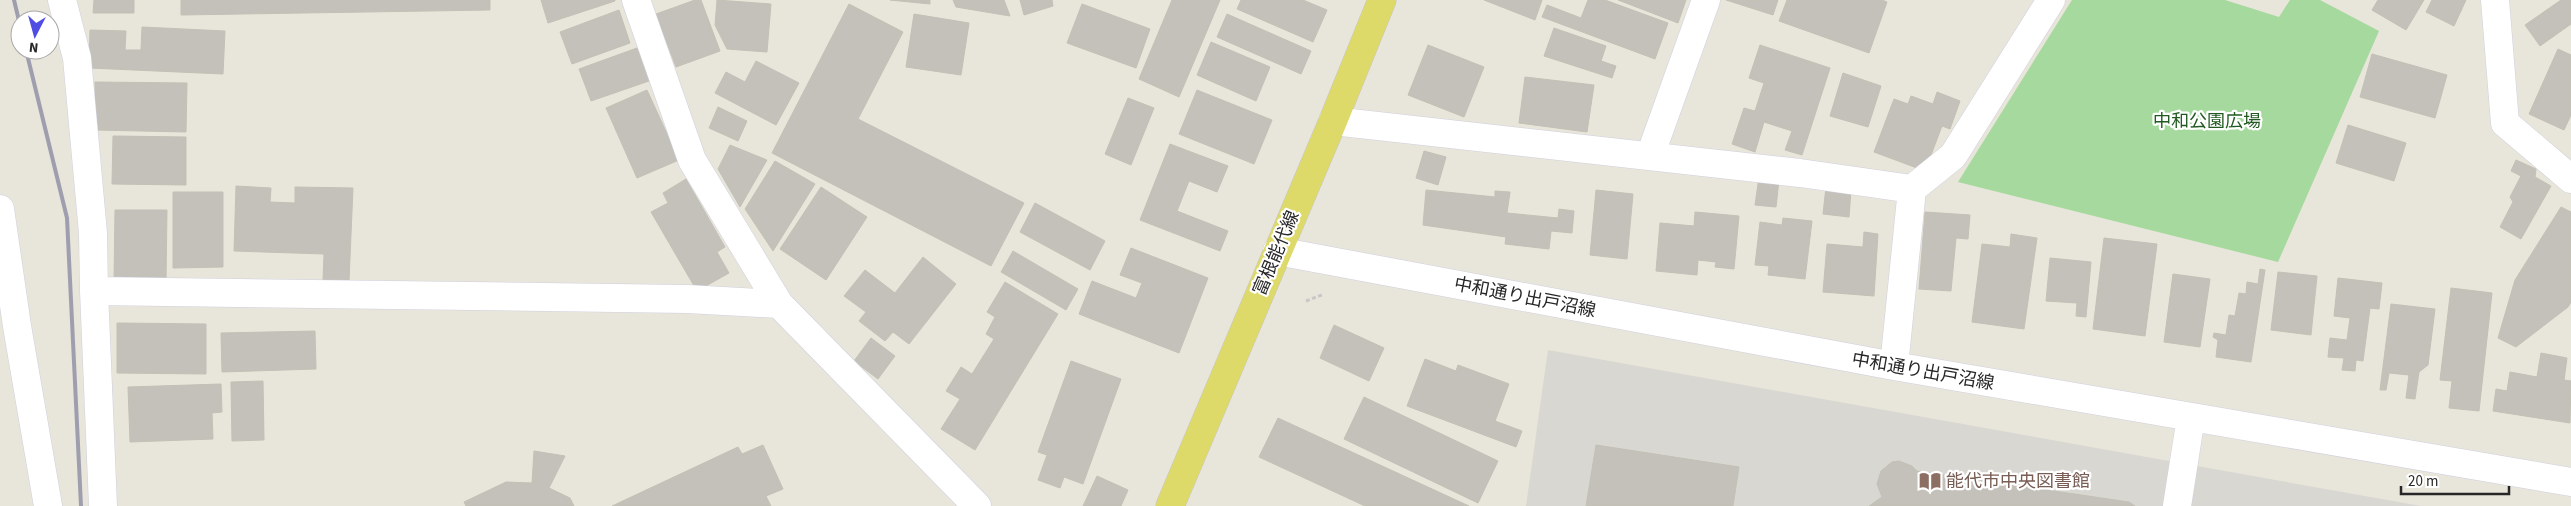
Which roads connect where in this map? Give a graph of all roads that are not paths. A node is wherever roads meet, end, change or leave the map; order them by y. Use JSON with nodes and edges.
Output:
{"nodes":[{"id":1,"x":62,"y":0,"type":"edge"},
{"id":2,"x":636,"y":0,"type":"edge"},
{"id":3,"x":1382,"y":0,"type":"edge"},
{"id":4,"x":1706,"y":0,"type":"edge"},
{"id":5,"x":2051,"y":0,"type":"edge"},
{"id":6,"x":2496,"y":0,"type":"edge"},
{"id":7,"x":1333,"y":121,"type":"junction"},
{"id":8,"x":1650,"y":156,"type":"junction"},
{"id":9,"x":2571,"y":178,"type":"edge"},
{"id":10,"x":1912,"y":189,"type":"junction"},
{"id":11,"x":0,"y":209,"type":"edge"},
{"id":12,"x":1277,"y":251,"type":"junction"},
{"id":13,"x":94,"y":291,"type":"junction"},
{"id":14,"x":780,"y":304,"type":"junction"},
{"id":15,"x":8,"y":327,"type":"edge"},
{"id":16,"x":1894,"y":366,"type":"junction"},
{"id":17,"x":2191,"y":417,"type":"junction"},
{"id":18,"x":2571,"y":482,"type":"edge"},
{"id":19,"x":48,"y":506,"type":"edge"},
{"id":20,"x":103,"y":506,"type":"edge"},
{"id":21,"x":977,"y":506,"type":"edge"},
{"id":22,"x":1170,"y":506,"type":"edge"},
{"id":23,"x":2177,"y":506,"type":"edge"}],
"edges":[{"from":1,"to":13,"type":"street"},
{"from":2,"to":14,"type":"street"},
{"from":3,"to":7,"type":"main road","name":"富根能代線"},
{"from":4,"to":8,"type":"street"},
{"from":5,"to":10,"type":"street"},
{"from":6,"to":9,"type":"street"},
{"from":7,"to":8,"type":"street"},
{"from":7,"to":12,"type":"main road","name":"富根能代線"},
{"from":8,"to":10,"type":"street"},
{"from":10,"to":16,"type":"street"},
{"from":11,"to":15,"type":"street"},
{"from":12,"to":16,"type":"street","name":"中和通り出戸沼線"},
{"from":12,"to":22,"type":"main road","name":"富根能代線"},
{"from":13,"to":14,"type":"street"},
{"from":13,"to":20,"type":"street"},
{"from":14,"to":21,"type":"street"},
{"from":15,"to":19,"type":"street"},
{"from":16,"to":17,"type":"street","name":"中和通り出戸沼線"},
{"from":17,"to":18,"type":"street","name":"中和通り出戸沼線"},
{"from":17,"to":23,"type":"street"}]}
